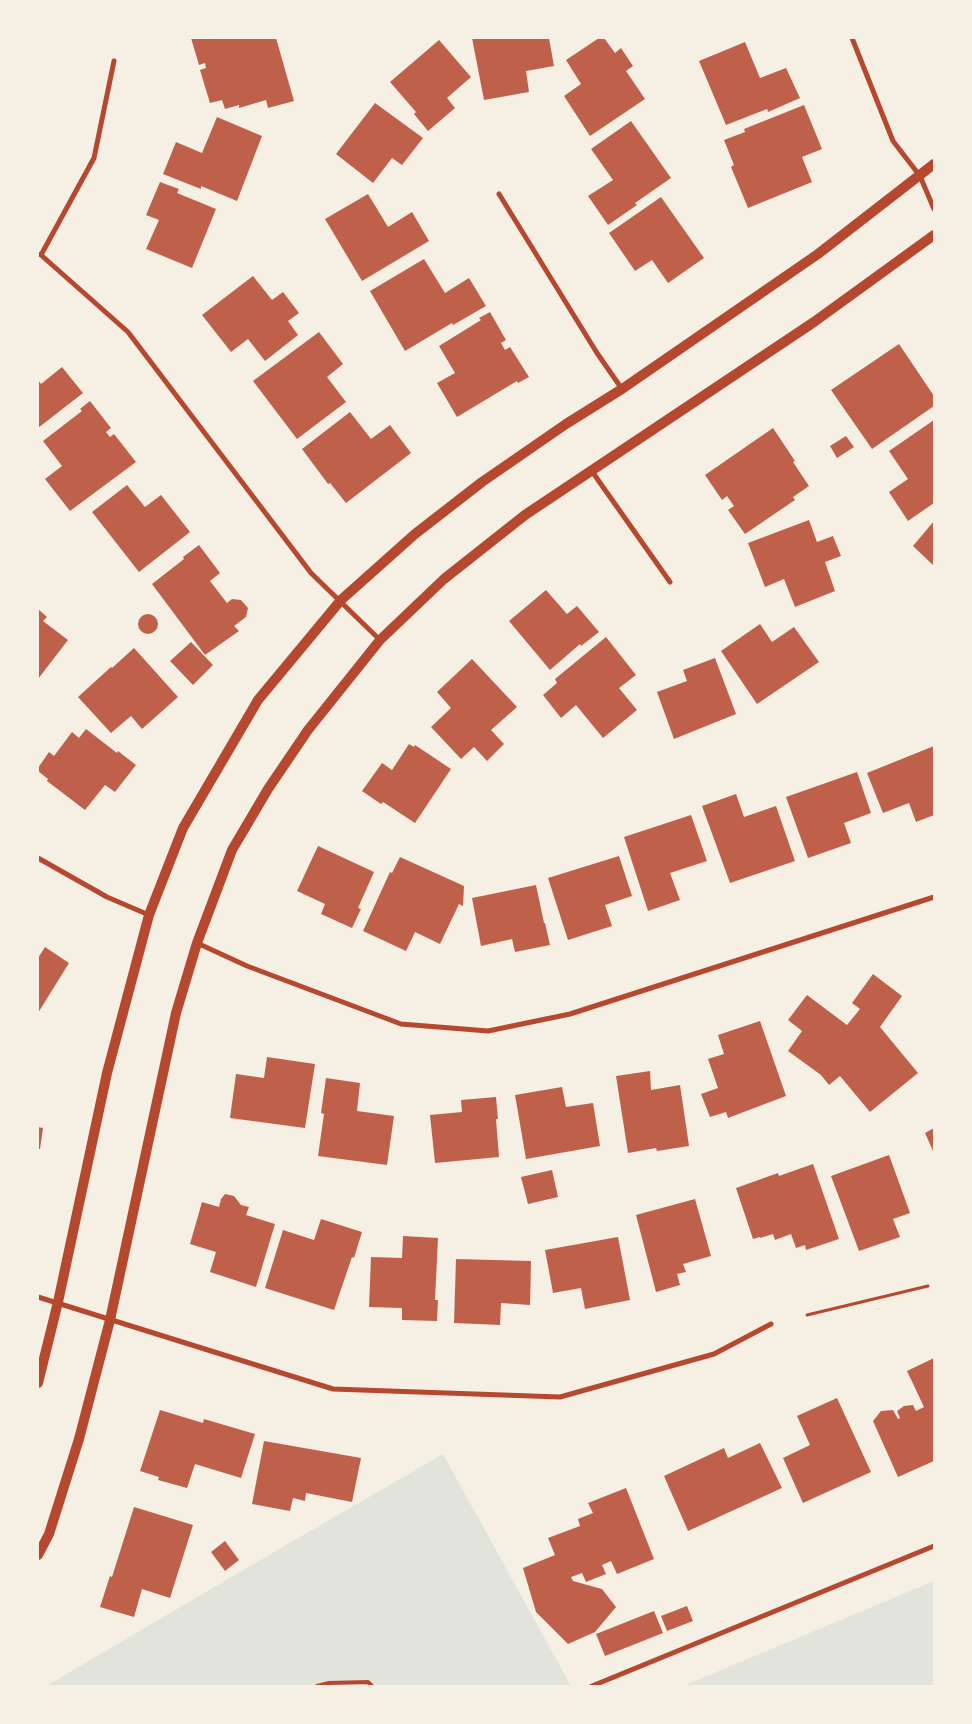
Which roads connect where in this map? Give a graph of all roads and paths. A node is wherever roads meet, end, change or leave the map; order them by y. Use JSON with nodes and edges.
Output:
{"nodes":[{"id":1,"x":852,"y":38,"type":"edge"},
{"id":2,"x":114,"y":61,"type":"dead end"},
{"id":3,"x":934,"y":164,"type":"edge"},
{"id":4,"x":920,"y":176,"type":"junction"},
{"id":5,"x":499,"y":194,"type":"dead end"},
{"id":6,"x":934,"y":209,"type":"edge"},
{"id":7,"x":934,"y":235,"type":"edge"},
{"id":8,"x":39,"y":255,"type":"edge"},
{"id":9,"x":622,"y":389,"type":"junction"},
{"id":10,"x":591,"y":470,"type":"junction"},
{"id":11,"x":670,"y":582,"type":"dead end"},
{"id":12,"x":341,"y":600,"type":"junction"},
{"id":13,"x":380,"y":640,"type":"junction"},
{"id":14,"x":38,"y":858,"type":"edge"},
{"id":15,"x":934,"y":897,"type":"edge"},
{"id":16,"x":149,"y":915,"type":"junction"},
{"id":17,"x":197,"y":943,"type":"junction"},
{"id":18,"x":928,"y":1286,"type":"dead end"},
{"id":19,"x":38,"y":1296,"type":"edge"},
{"id":20,"x":58,"y":1302,"type":"junction"},
{"id":21,"x":807,"y":1315,"type":"dead end"},
{"id":22,"x":110,"y":1320,"type":"junction"},
{"id":23,"x":771,"y":1324,"type":"dead end"},
{"id":24,"x":38,"y":1383,"type":"edge"},
{"id":25,"x":934,"y":1546,"type":"edge"},
{"id":26,"x":38,"y":1555,"type":"edge"},
{"id":27,"x":318,"y":1686,"type":"edge"},
{"id":28,"x":372,"y":1686,"type":"edge"},
{"id":29,"x":592,"y":1686,"type":"edge"}],
"edges":[{"from":1,"to":4,"type":"street"},
{"from":2,"to":8,"type":"street"},
{"from":3,"to":4,"type":"main road"},
{"from":4,"to":6,"type":"street"},
{"from":4,"to":9,"type":"main road"},
{"from":5,"to":9,"type":"street"},
{"from":7,"to":10,"type":"main road"},
{"from":8,"to":12,"type":"street"},
{"from":9,"to":12,"type":"main road"},
{"from":10,"to":11,"type":"street"},
{"from":10,"to":13,"type":"main road"},
{"from":12,"to":13,"type":"street"},
{"from":12,"to":16,"type":"main road"},
{"from":13,"to":17,"type":"main road"},
{"from":14,"to":16,"type":"street"},
{"from":15,"to":17,"type":"street"},
{"from":16,"to":20,"type":"main road"},
{"from":17,"to":22,"type":"main road"},
{"from":18,"to":21,"type":"path"},
{"from":19,"to":20,"type":"street"},
{"from":20,"to":22,"type":"street"},
{"from":20,"to":24,"type":"main road"},
{"from":22,"to":23,"type":"street"},
{"from":22,"to":26,"type":"main road"},
{"from":25,"to":29,"type":"street"},
{"from":27,"to":28,"type":"lane"}]}
